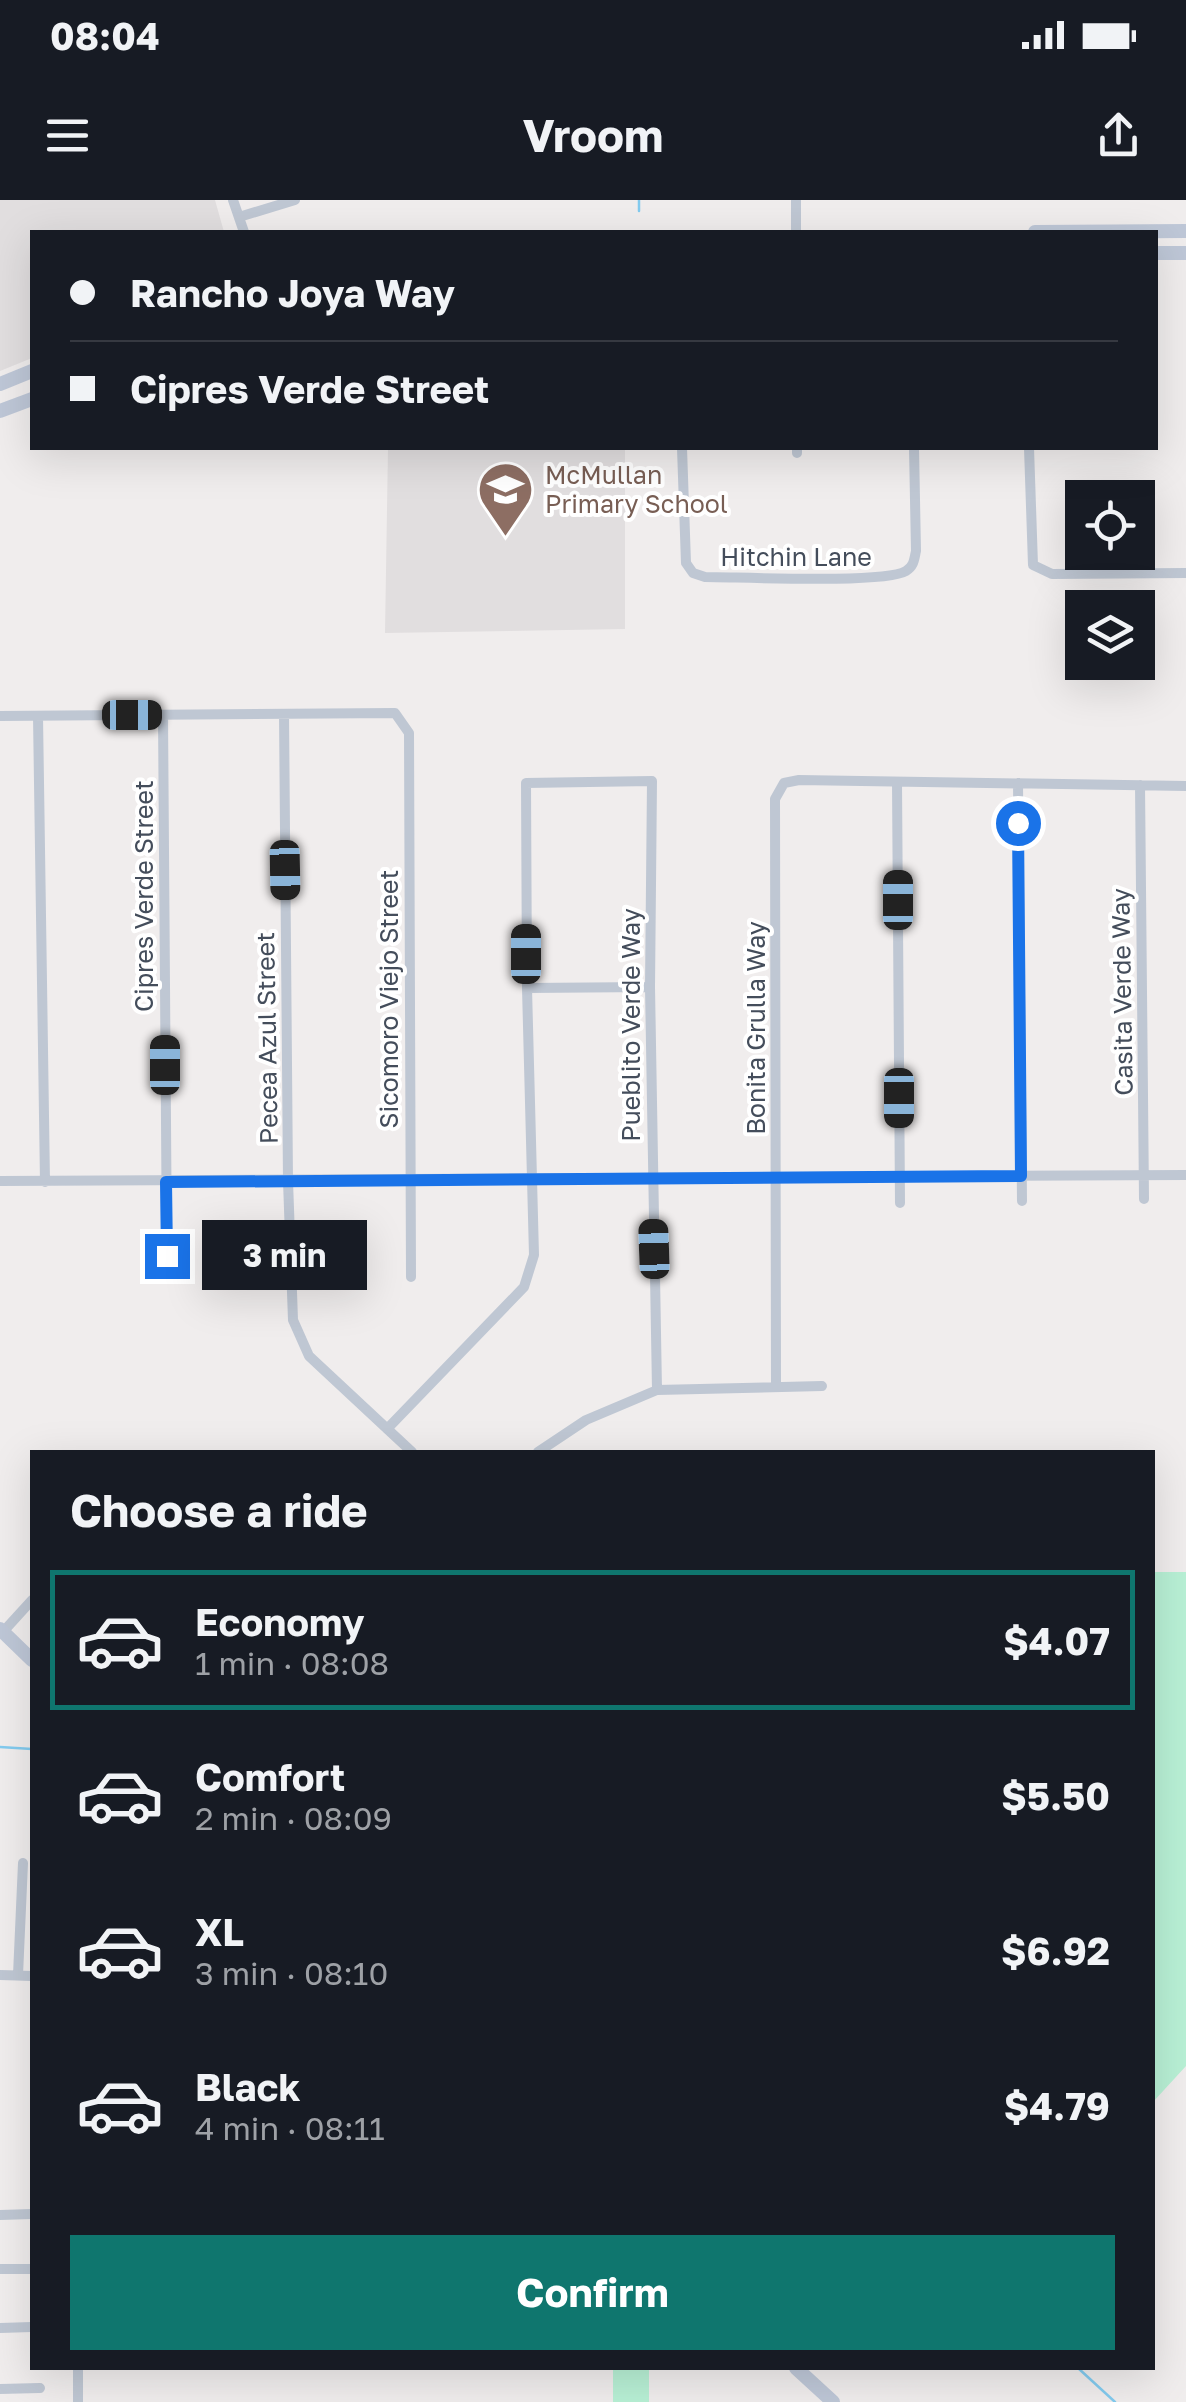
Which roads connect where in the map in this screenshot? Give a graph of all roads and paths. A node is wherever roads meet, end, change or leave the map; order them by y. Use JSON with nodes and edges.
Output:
{"nodes":[{"id":1,"x":233,"y":200,"type":"edge"},
{"id":2,"x":295,"y":200,"type":"edge"},
{"id":3,"x":796,"y":200,"type":"edge"},
{"id":4,"x":239,"y":218,"type":"junction"},
{"id":5,"x":243,"y":230,"type":"edge"},
{"id":6,"x":796,"y":230,"type":"edge"},
{"id":7,"x":1186,"y":230,"type":"edge"},
{"id":8,"x":1158,"y":231,"type":"edge"},
{"id":9,"x":1158,"y":253,"type":"edge"},
{"id":10,"x":1186,"y":253,"type":"edge"},
{"id":11,"x":30,"y":372,"type":"edge"},
{"id":12,"x":0,"y":384,"type":"edge"},
{"id":13,"x":30,"y":400,"type":"edge"},
{"id":14,"x":0,"y":411,"type":"edge"},
{"id":15,"x":682,"y":450,"type":"edge"},
{"id":16,"x":914,"y":450,"type":"edge"},
{"id":17,"x":1029,"y":450,"type":"edge"},
{"id":18,"x":1186,"y":573,"type":"edge"},
{"id":19,"x":284,"y":714,"type":"junction"},
{"id":20,"x":162,"y":715,"type":"junction"},
{"id":21,"x":0,"y":716,"type":"edge"},
{"id":22,"x":38,"y":716,"type":"junction"},
{"id":23,"x":898,"y":782,"type":"junction"},
{"id":24,"x":1018,"y":784,"type":"junction"},
{"id":25,"x":1140,"y":785,"type":"junction"},
{"id":26,"x":1186,"y":786,"type":"edge"},
{"id":27,"x":650,"y":987,"type":"junction"},
{"id":28,"x":526,"y":988,"type":"junction"},
{"id":29,"x":1186,"y":1175,"type":"edge"},
{"id":30,"x":1021,"y":1176,"type":"junction"},
{"id":31,"x":1144,"y":1176,"type":"junction"},
{"id":32,"x":900,"y":1177,"type":"junction"},
{"id":33,"x":652,"y":1178,"type":"junction"},
{"id":34,"x":777,"y":1178,"type":"junction"},
{"id":35,"x":410,"y":1180,"type":"junction"},
{"id":36,"x":532,"y":1180,"type":"junction"},
{"id":37,"x":288,"y":1181,"type":"junction"},
{"id":38,"x":0,"y":1182,"type":"edge"},
{"id":39,"x":45,"y":1182,"type":"junction"},
{"id":40,"x":166,"y":1182,"type":"junction"},
{"id":41,"x":1144,"y":1198,"type":"dead end"},
{"id":42,"x":1022,"y":1200,"type":"dead end"},
{"id":43,"x":900,"y":1203,"type":"dead end"},
{"id":44,"x":167,"y":1256,"type":"dead end"},
{"id":45,"x":411,"y":1278,"type":"dead end"},
{"id":46,"x":822,"y":1386,"type":"dead end"},
{"id":47,"x":776,"y":1387,"type":"junction"},
{"id":48,"x":657,"y":1390,"type":"junction"},
{"id":49,"x":387,"y":1429,"type":"junction"},
{"id":50,"x":410,"y":1450,"type":"edge"},
{"id":51,"x":541,"y":1450,"type":"edge"},
{"id":52,"x":30,"y":1602,"type":"edge"},
{"id":53,"x":1,"y":1630,"type":"edge"},
{"id":54,"x":30,"y":1658,"type":"edge"},
{"id":55,"x":23,"y":1862,"type":"dead end"},
{"id":56,"x":0,"y":1975,"type":"edge"},
{"id":57,"x":18,"y":1975,"type":"junction"},
{"id":58,"x":30,"y":1976,"type":"edge"},
{"id":59,"x":0,"y":2214,"type":"edge"},
{"id":60,"x":30,"y":2214,"type":"edge"},
{"id":61,"x":30,"y":2268,"type":"edge"},
{"id":62,"x":0,"y":2269,"type":"edge"},
{"id":63,"x":30,"y":2327,"type":"edge"},
{"id":64,"x":0,"y":2328,"type":"edge"},
{"id":65,"x":78,"y":2370,"type":"edge"},
{"id":66,"x":798,"y":2370,"type":"edge"},
{"id":67,"x":40,"y":2388,"type":"dead end"},
{"id":68,"x":0,"y":2389,"type":"edge"},
{"id":69,"x":78,"y":2402,"type":"edge"},
{"id":70,"x":832,"y":2402,"type":"edge"}],
"edges":[{"from":1,"to":4,"type":"street"},
{"from":2,"to":4,"type":"street"},
{"from":3,"to":6,"type":"street"},
{"from":4,"to":5,"type":"street"},
{"from":7,"to":8,"type":"main road"},
{"from":9,"to":10,"type":"main road"},
{"from":11,"to":12,"type":"main road"},
{"from":13,"to":14,"type":"main road"},
{"from":15,"to":16,"type":"street","name":"Hitchin Lane"},
{"from":17,"to":18,"type":"street"},
{"from":19,"to":20,"type":"street"},
{"from":19,"to":35,"type":"street","name":"Sicomoro Viejo Street"},
{"from":19,"to":37,"type":"street","name":"Pecea Azul Street"},
{"from":20,"to":22,"type":"street"},
{"from":20,"to":40,"type":"street","name":"Cipres Verde Street"},
{"from":21,"to":22,"type":"street"},
{"from":22,"to":39,"type":"street"},
{"from":23,"to":24,"type":"street"},
{"from":23,"to":32,"type":"street"},
{"from":23,"to":34,"type":"street","name":"Bonita Grulla Way"},
{"from":24,"to":25,"type":"street"},
{"from":24,"to":30,"type":"street"},
{"from":25,"to":26,"type":"street"},
{"from":25,"to":31,"type":"street","name":"Casita Verde Way"},
{"from":27,"to":28,"type":"street"},
{"from":27,"to":28,"type":"street","name":"Pueblito Verde Way"},
{"from":27,"to":33,"type":"street","name":"Pueblito Verde Way"},
{"from":28,"to":36,"type":"street"},
{"from":29,"to":31,"type":"street"},
{"from":30,"to":31,"type":"street"},
{"from":30,"to":32,"type":"street"},
{"from":30,"to":42,"type":"street"},
{"from":31,"to":41,"type":"street","name":"Casita Verde Way"},
{"from":32,"to":34,"type":"street"},
{"from":32,"to":43,"type":"street"},
{"from":33,"to":34,"type":"street"},
{"from":33,"to":36,"type":"street"},
{"from":33,"to":48,"type":"street","name":"Pueblito Verde Way"},
{"from":34,"to":47,"type":"street","name":"Bonita Grulla Way"},
{"from":35,"to":36,"type":"street"},
{"from":35,"to":37,"type":"street"},
{"from":35,"to":45,"type":"street","name":"Sicomoro Viejo Street"},
{"from":36,"to":49,"type":"street"},
{"from":37,"to":40,"type":"street"},
{"from":37,"to":49,"type":"street","name":"Pecea Azul Street"},
{"from":38,"to":39,"type":"street"},
{"from":39,"to":40,"type":"street"},
{"from":40,"to":44,"type":"street","name":"Cipres Verde Street"},
{"from":46,"to":47,"type":"street"},
{"from":47,"to":48,"type":"street"},
{"from":48,"to":51,"type":"street"},
{"from":49,"to":50,"type":"street","name":"Pecea Azul Street"},
{"from":52,"to":53,"type":"street"},
{"from":53,"to":54,"type":"main road"},
{"from":55,"to":57,"type":"street"},
{"from":56,"to":57,"type":"street"},
{"from":57,"to":58,"type":"street"},
{"from":59,"to":60,"type":"street"},
{"from":61,"to":62,"type":"street"},
{"from":63,"to":64,"type":"street"},
{"from":65,"to":69,"type":"street"},
{"from":66,"to":70,"type":"main road"},
{"from":67,"to":68,"type":"street"}]}
